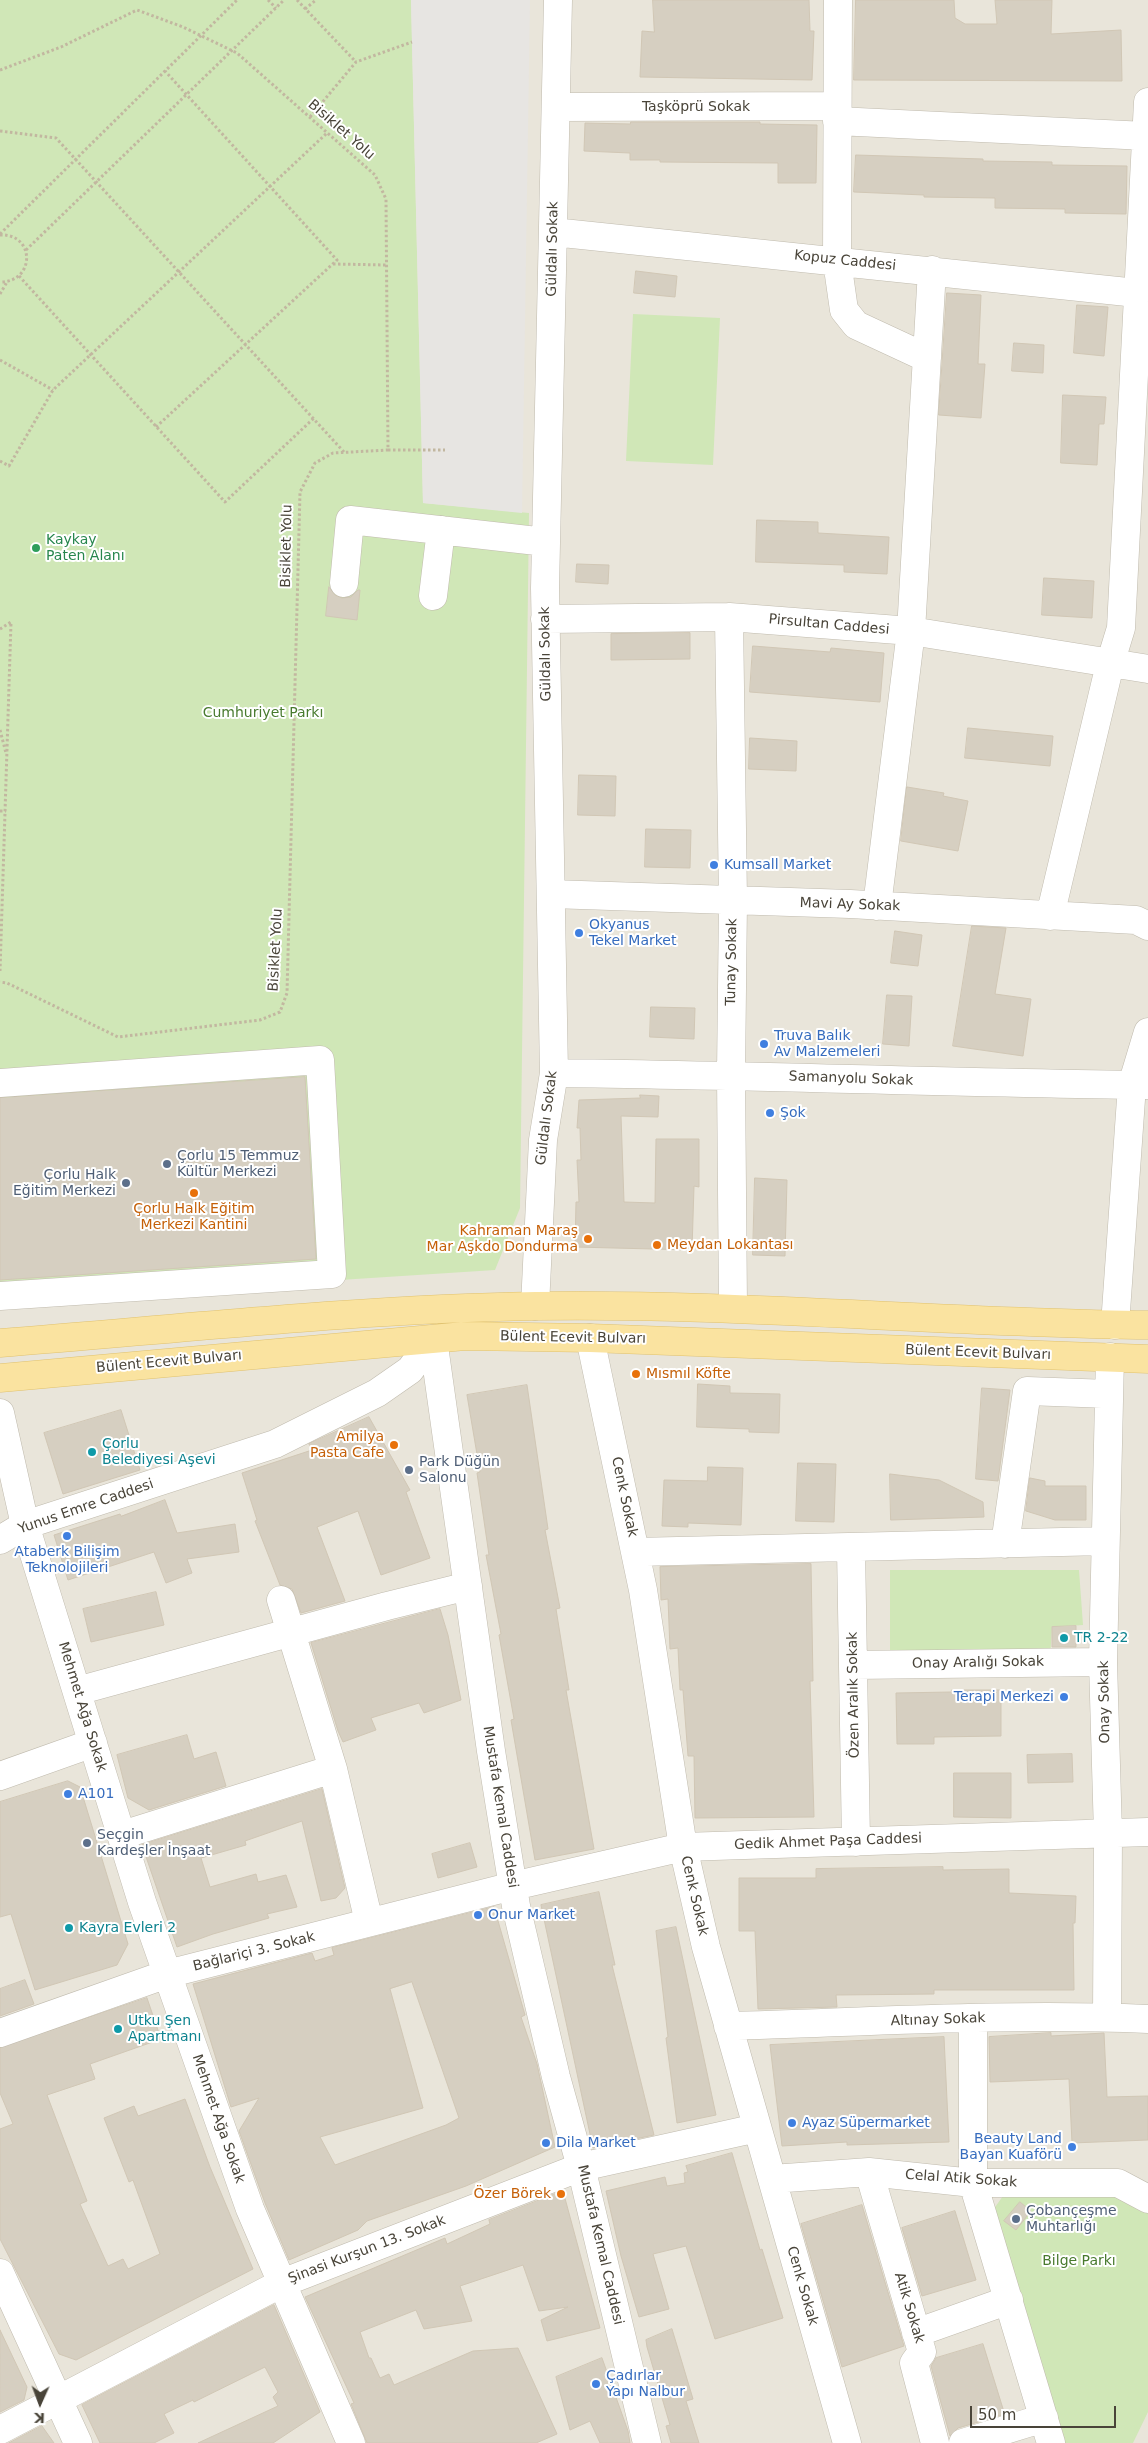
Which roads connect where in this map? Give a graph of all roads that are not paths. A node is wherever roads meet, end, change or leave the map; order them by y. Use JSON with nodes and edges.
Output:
{"nodes":[{"id":1,"x":558,"y":0,"type":"edge"},
{"id":2,"x":838,"y":0,"type":"edge"},
{"id":3,"x":1148,"y":102,"type":"edge"},
{"id":4,"x":556,"y":107,"type":"junction"},
{"id":5,"x":837,"y":114,"type":"junction"},
{"id":6,"x":1146,"y":136,"type":"junction"},
{"id":7,"x":553,"y":232,"type":"junction"},
{"id":8,"x":837,"y":261,"type":"junction"},
{"id":9,"x":932,"y":270,"type":"junction"},
{"id":10,"x":1137,"y":293,"type":"junction"},
{"id":11,"x":927,"y":358,"type":"junction"},
{"id":12,"x":441,"y":530,"type":"junction"},
{"id":13,"x":546,"y":542,"type":"junction"},
{"id":14,"x":344,"y":583,"type":"dead end"},
{"id":15,"x":432,"y":596,"type":"dead end"},
{"id":16,"x":730,"y":617,"type":"junction"},
{"id":17,"x":545,"y":619,"type":"junction"},
{"id":18,"x":911,"y":631,"type":"junction"},
{"id":19,"x":1110,"y":664,"type":"junction"},
{"id":20,"x":1148,"y":670,"type":"edge"},
{"id":21,"x":550,"y":894,"type":"junction"},
{"id":22,"x":733,"y":901,"type":"junction"},
{"id":23,"x":877,"y":906,"type":"junction"},
{"id":24,"x":1050,"y":916,"type":"junction"},
{"id":25,"x":1148,"y":926,"type":"edge"},
{"id":26,"x":1148,"y":1032,"type":"edge"},
{"id":27,"x":554,"y":1073,"type":"junction"},
{"id":28,"x":730,"y":1074,"type":"junction"},
{"id":29,"x":0,"y":1083,"type":"edge"},
{"id":30,"x":1140,"y":1085,"type":"edge"},
{"id":31,"x":0,"y":1296,"type":"edge"},
{"id":32,"x":535,"y":1306,"type":"junction"},
{"id":33,"x":588,"y":1306,"type":"junction"},
{"id":34,"x":733,"y":1307,"type":"junction"},
{"id":35,"x":431,"y":1310,"type":"junction"},
{"id":36,"x":1115,"y":1325,"type":"junction"},
{"id":37,"x":1148,"y":1325,"type":"edge"},
{"id":38,"x":465,"y":1336,"type":"junction"},
{"id":39,"x":590,"y":1338,"type":"junction"},
{"id":40,"x":434,"y":1339,"type":"junction"},
{"id":41,"x":0,"y":1343,"type":"edge"},
{"id":42,"x":1110,"y":1357,"type":"junction"},
{"id":43,"x":1148,"y":1359,"type":"edge"},
{"id":44,"x":0,"y":1378,"type":"edge"},
{"id":45,"x":1109,"y":1394,"type":"junction"},
{"id":46,"x":0,"y":1413,"type":"edge"},
{"id":47,"x":25,"y":1525,"type":"junction"},
{"id":48,"x":0,"y":1540,"type":"edge"},
{"id":49,"x":1105,"y":1541,"type":"junction"},
{"id":50,"x":1005,"y":1544,"type":"junction"},
{"id":51,"x":851,"y":1548,"type":"junction"},
{"id":52,"x":635,"y":1552,"type":"junction"},
{"id":53,"x":468,"y":1586,"type":"junction"},
{"id":54,"x":281,"y":1600,"type":"dead end"},
{"id":55,"x":292,"y":1633,"type":"junction"},
{"id":56,"x":1103,"y":1662,"type":"junction"},
{"id":57,"x":853,"y":1665,"type":"junction"},
{"id":58,"x":77,"y":1691,"type":"junction"},
{"id":59,"x":93,"y":1743,"type":"junction"},
{"id":60,"x":333,"y":1769,"type":"junction"},
{"id":61,"x":0,"y":1776,"type":"edge"},
{"id":62,"x":1148,"y":1832,"type":"edge"},
{"id":63,"x":1108,"y":1834,"type":"junction"},
{"id":64,"x":122,"y":1835,"type":"junction"},
{"id":65,"x":856,"y":1842,"type":"junction"},
{"id":66,"x":683,"y":1847,"type":"junction"},
{"id":67,"x":513,"y":1886,"type":"junction"},
{"id":68,"x":369,"y":1922,"type":"junction"},
{"id":69,"x":167,"y":1974,"type":"junction"},
{"id":70,"x":1107,"y":2017,"type":"junction"},
{"id":71,"x":973,"y":2019,"type":"junction"},
{"id":72,"x":1148,"y":2019,"type":"edge"},
{"id":73,"x":728,"y":2026,"type":"junction"},
{"id":74,"x":0,"y":2033,"type":"edge"},
{"id":75,"x":757,"y":2128,"type":"junction"},
{"id":76,"x":582,"y":2167,"type":"junction"},
{"id":77,"x":869,"y":2172,"type":"junction"},
{"id":78,"x":772,"y":2180,"type":"junction"},
{"id":79,"x":974,"y":2183,"type":"junction"},
{"id":80,"x":1148,"y":2199,"type":"edge"},
{"id":81,"x":0,"y":2273,"type":"edge"},
{"id":82,"x":282,"y":2283,"type":"junction"},
{"id":83,"x":1009,"y":2300,"type":"junction"},
{"id":84,"x":916,"y":2333,"type":"junction"},
{"id":85,"x":58,"y":2398,"type":"junction"},
{"id":86,"x":0,"y":2430,"type":"edge"},
{"id":87,"x":1047,"y":2431,"type":"edge"},
{"id":88,"x":78,"y":2443,"type":"edge"},
{"id":89,"x":351,"y":2443,"type":"edge"},
{"id":90,"x":647,"y":2443,"type":"edge"},
{"id":91,"x":847,"y":2443,"type":"edge"},
{"id":92,"x":935,"y":2443,"type":"edge"},
{"id":93,"x":964,"y":2443,"type":"edge"}],
"edges":[{"from":1,"to":4,"type":"street","name":"Güldalı Sokak"},
{"from":2,"to":5,"type":"street"},
{"from":3,"to":6,"type":"street"},
{"from":4,"to":5,"type":"street","name":"Taşköprü Sokak"},
{"from":4,"to":7,"type":"street","name":"Güldalı Sokak"},
{"from":5,"to":6,"type":"street","name":"Taşköprü Sokak"},
{"from":5,"to":8,"type":"street"},
{"from":6,"to":10,"type":"street"},
{"from":7,"to":8,"type":"street","name":"Kopuz Caddesi"},
{"from":7,"to":13,"type":"street","name":"Güldalı Sokak"},
{"from":8,"to":9,"type":"street","name":"Kopuz Caddesi"},
{"from":8,"to":11,"type":"street"},
{"from":9,"to":10,"type":"street","name":"Kopuz Caddesi"},
{"from":9,"to":11,"type":"street"},
{"from":10,"to":19,"type":"street"},
{"from":11,"to":18,"type":"street"},
{"from":12,"to":13,"type":"street"},
{"from":12,"to":14,"type":"street"},
{"from":12,"to":15,"type":"street"},
{"from":13,"to":17,"type":"street","name":"Güldalı Sokak"},
{"from":16,"to":17,"type":"street","name":"Pirsultan Caddesi"},
{"from":16,"to":18,"type":"street","name":"Pirsultan Caddesi"},
{"from":16,"to":22,"type":"street","name":"Tunay Sokak"},
{"from":17,"to":21,"type":"street","name":"Güldalı Sokak"},
{"from":18,"to":19,"type":"street","name":"Pirsultan Caddesi"},
{"from":18,"to":23,"type":"street"},
{"from":19,"to":20,"type":"street","name":"Pirsultan Caddesi"},
{"from":19,"to":24,"type":"street"},
{"from":21,"to":22,"type":"street","name":"Mavi Ay Sokak"},
{"from":21,"to":27,"type":"street","name":"Güldalı Sokak"},
{"from":22,"to":23,"type":"street","name":"Mavi Ay Sokak"},
{"from":22,"to":28,"type":"street","name":"Tunay Sokak"},
{"from":23,"to":24,"type":"street","name":"Mavi Ay Sokak"},
{"from":24,"to":25,"type":"street","name":"Mavi Ay Sokak"},
{"from":26,"to":30,"type":"street"},
{"from":27,"to":28,"type":"street","name":"Samanyolu Sokak"},
{"from":27,"to":32,"type":"street","name":"Güldalı Sokak"},
{"from":28,"to":30,"type":"street","name":"Samanyolu Sokak"},
{"from":28,"to":34,"type":"street","name":"Tunay Sokak"},
{"from":29,"to":31,"type":"street"},
{"from":30,"to":36,"type":"street"},
{"from":32,"to":33,"type":"main road"},
{"from":32,"to":35,"type":"main road"},
{"from":32,"to":38,"type":"main road"},
{"from":32,"to":39,"type":"main road"},
{"from":33,"to":34,"type":"main road"},
{"from":33,"to":39,"type":"main road"},
{"from":34,"to":36,"type":"main road"},
{"from":35,"to":40,"type":"main road"},
{"from":35,"to":41,"type":"main road"},
{"from":36,"to":37,"type":"main road"},
{"from":38,"to":39,"type":"main road","name":"Bülent Ecevit Bulvarı"},
{"from":38,"to":40,"type":"main road","name":"Bülent Ecevit Bulvarı"},
{"from":39,"to":42,"type":"main road","name":"Bülent Ecevit Bulvarı"},
{"from":39,"to":52,"type":"street","name":"Cenk Sokak"},
{"from":40,"to":44,"type":"main road","name":"Bülent Ecevit Bulvarı"},
{"from":40,"to":47,"type":"street","name":"Yunus Emre Caddesi"},
{"from":40,"to":53,"type":"street","name":"Mustafa Kemal Caddesi"},
{"from":42,"to":43,"type":"main road","name":"Bülent Ecevit Bulvarı"},
{"from":42,"to":45,"type":"street","name":"Onay Sokak"},
{"from":45,"to":49,"type":"street","name":"Onay Sokak"},
{"from":45,"to":50,"type":"street"},
{"from":46,"to":47,"type":"street","name":"Mehmet Ağa Sokak"},
{"from":47,"to":48,"type":"street","name":"Yunus Emre Caddesi"},
{"from":47,"to":58,"type":"street","name":"Mehmet Ağa Sokak"},
{"from":49,"to":50,"type":"street"},
{"from":49,"to":56,"type":"street","name":"Onay Sokak"},
{"from":50,"to":51,"type":"street"},
{"from":51,"to":52,"type":"street"},
{"from":51,"to":57,"type":"street","name":"Özen Aralık Sokak"},
{"from":52,"to":66,"type":"street","name":"Cenk Sokak"},
{"from":53,"to":55,"type":"street"},
{"from":53,"to":67,"type":"street","name":"Mustafa Kemal Caddesi"},
{"from":54,"to":55,"type":"street"},
{"from":55,"to":58,"type":"street"},
{"from":55,"to":60,"type":"street"},
{"from":56,"to":57,"type":"street","name":"Onay Aralığı Sokak"},
{"from":56,"to":63,"type":"street","name":"Onay Sokak"},
{"from":57,"to":65,"type":"street","name":"Özen Aralık Sokak"},
{"from":58,"to":59,"type":"street","name":"Mehmet Ağa Sokak"},
{"from":59,"to":61,"type":"street"},
{"from":59,"to":64,"type":"street","name":"Mehmet Ağa Sokak"},
{"from":60,"to":64,"type":"street"},
{"from":60,"to":68,"type":"street"},
{"from":62,"to":63,"type":"street","name":"Gedik Ahmet Paşa Caddesi"},
{"from":63,"to":65,"type":"street","name":"Gedik Ahmet Paşa Caddesi"},
{"from":63,"to":70,"type":"street","name":"Onay Sokak"},
{"from":64,"to":69,"type":"street","name":"Mehmet Ağa Sokak"},
{"from":65,"to":66,"type":"street","name":"Gedik Ahmet Paşa Caddesi"},
{"from":66,"to":67,"type":"street","name":"Gedik Ahmet Paşa Caddesi"},
{"from":66,"to":73,"type":"street","name":"Cenk Sokak"},
{"from":67,"to":68,"type":"street","name":"Bağlariçi 3. Sokak"},
{"from":67,"to":76,"type":"street","name":"Mustafa Kemal Caddesi"},
{"from":68,"to":69,"type":"street","name":"Bağlariçi 3. Sokak"},
{"from":69,"to":74,"type":"street","name":"Bağlariçi 3. Sokak"},
{"from":69,"to":82,"type":"street","name":"Mehmet Ağa Sokak"},
{"from":70,"to":71,"type":"street","name":"Altınay Sokak"},
{"from":70,"to":72,"type":"street","name":"Altınay Sokak"},
{"from":71,"to":73,"type":"street","name":"Altınay Sokak"},
{"from":71,"to":79,"type":"street"},
{"from":73,"to":75,"type":"street","name":"Cenk Sokak"},
{"from":75,"to":76,"type":"street","name":"Şinasi Kurşun 13. Sokak"},
{"from":75,"to":78,"type":"street","name":"Cenk Sokak"},
{"from":76,"to":82,"type":"street","name":"Şinasi Kurşun 13. Sokak"},
{"from":76,"to":90,"type":"street","name":"Mustafa Kemal Caddesi"},
{"from":77,"to":78,"type":"street","name":"Celal Atik Sokak"},
{"from":77,"to":79,"type":"street","name":"Celal Atik Sokak"},
{"from":77,"to":84,"type":"street","name":"Atik Sokak"},
{"from":78,"to":91,"type":"street","name":"Cenk Sokak"},
{"from":79,"to":80,"type":"street","name":"Celal Atik Sokak"},
{"from":79,"to":83,"type":"street"},
{"from":81,"to":85,"type":"street"},
{"from":82,"to":85,"type":"street","name":"Şinasi Kurşun 13. Sokak"},
{"from":82,"to":89,"type":"street","name":"Mehmet Ağa Sokak"},
{"from":83,"to":84,"type":"street"},
{"from":83,"to":87,"type":"street"},
{"from":84,"to":92,"type":"street","name":"Atik Sokak"},
{"from":85,"to":86,"type":"street","name":"Şinasi Kurşun 13. Sokak"},
{"from":85,"to":88,"type":"street"},
{"from":87,"to":93,"type":"street"}]}
